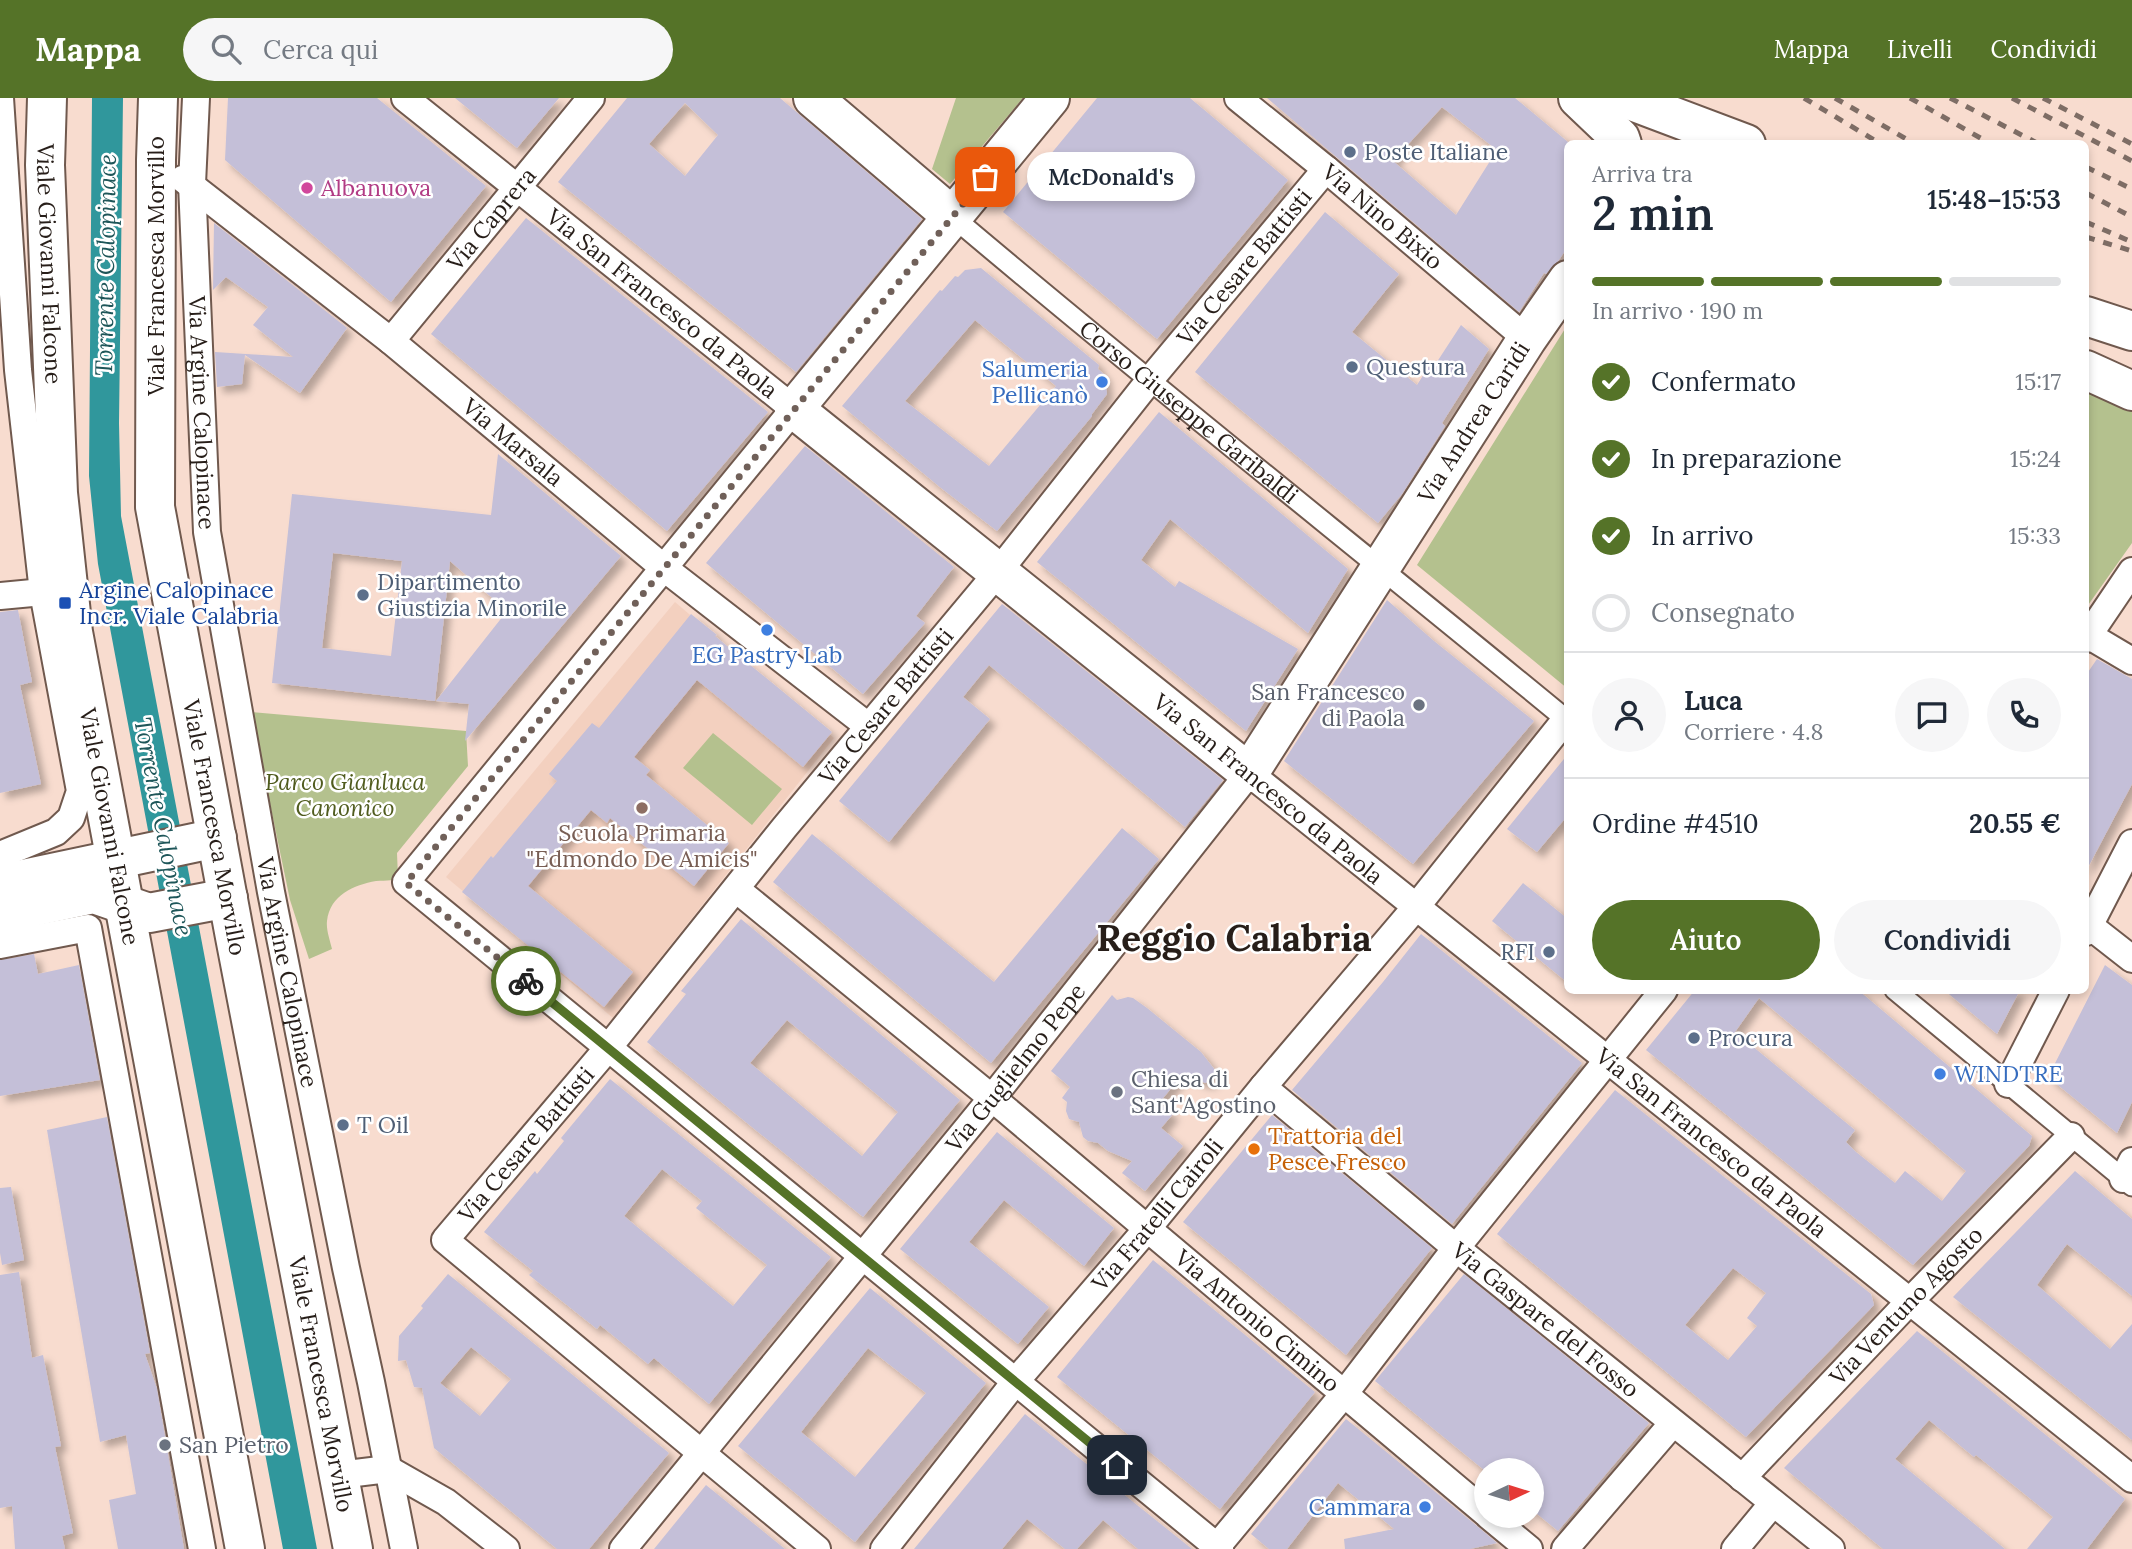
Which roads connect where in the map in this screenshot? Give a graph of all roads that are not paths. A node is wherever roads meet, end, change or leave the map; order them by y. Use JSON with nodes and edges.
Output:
{"nodes":[{"id":1,"x":0,"y":98,"type":"edge"},
{"id":2,"x":47,"y":98,"type":"edge"},
{"id":3,"x":158,"y":98,"type":"edge"},
{"id":4,"x":196,"y":98,"type":"edge"},
{"id":5,"x":405,"y":98,"type":"edge"},
{"id":6,"x":591,"y":98,"type":"edge"},
{"id":7,"x":813,"y":98,"type":"edge"},
{"id":8,"x":1051,"y":98,"type":"edge"},
{"id":9,"x":1238,"y":98,"type":"edge"},
{"id":10,"x":1578,"y":98,"type":"edge"},
{"id":11,"x":1624,"y":98,"type":"edge"},
{"id":12,"x":1621,"y":140,"type":"edge"},
{"id":13,"x":1738,"y":140,"type":"edge"},
{"id":14,"x":156,"y":160,"type":"junction"},
{"id":15,"x":1326,"y":169,"type":"junction"},
{"id":16,"x":192,"y":184,"type":"junction"},
{"id":17,"x":2,"y":185,"type":"edge"},
{"id":18,"x":517,"y":188,"type":"junction"},
{"id":19,"x":953,"y":217,"type":"junction"},
{"id":20,"x":1564,"y":286,"type":"edge"},
{"id":21,"x":2089,"y":317,"type":"edge"},
{"id":22,"x":2132,"y":331,"type":"edge"},
{"id":23,"x":1527,"y":339,"type":"junction"},
{"id":24,"x":391,"y":341,"type":"junction"},
{"id":25,"x":2089,"y":371,"type":"edge"},
{"id":26,"x":1149,"y":380,"type":"junction"},
{"id":27,"x":2132,"y":391,"type":"edge"},
{"id":28,"x":794,"y":409,"type":"junction"},
{"id":29,"x":1381,"y":567,"type":"junction"},
{"id":30,"x":664,"y":568,"type":"junction"},
{"id":31,"x":2132,"y":571,"type":"edge"},
{"id":32,"x":998,"y":572,"type":"junction"},
{"id":33,"x":43,"y":592,"type":"junction"},
{"id":34,"x":0,"y":596,"type":"edge"},
{"id":35,"x":2089,"y":634,"type":"edge"},
{"id":36,"x":2089,"y":638,"type":"edge"},
{"id":37,"x":2132,"y":661,"type":"edge"},
{"id":38,"x":1564,"y":718,"type":"edge"},
{"id":39,"x":1564,"y":724,"type":"edge"},
{"id":40,"x":868,"y":726,"type":"junction"},
{"id":41,"x":1249,"y":773,"type":"junction"},
{"id":42,"x":208,"y":839,"type":"junction"},
{"id":43,"x":2132,"y":843,"type":"edge"},
{"id":44,"x":0,"y":855,"type":"edge"},
{"id":45,"x":125,"y":857,"type":"junction"},
{"id":46,"x":0,"y":884,"type":"edge"},
{"id":47,"x":736,"y":889,"type":"junction"},
{"id":48,"x":271,"y":892,"type":"junction"},
{"id":49,"x":219,"y":900,"type":"junction"},
{"id":50,"x":1416,"y":907,"type":"junction"},
{"id":51,"x":136,"y":909,"type":"junction"},
{"id":52,"x":0,"y":914,"type":"edge"},
{"id":53,"x":2089,"y":923,"type":"edge"},
{"id":54,"x":2089,"y":928,"type":"edge"},
{"id":55,"x":0,"y":945,"type":"edge"},
{"id":56,"x":2132,"y":959,"type":"edge"},
{"id":57,"x":1661,"y":994,"type":"edge"},
{"id":58,"x":1900,"y":994,"type":"edge"},
{"id":59,"x":2054,"y":994,"type":"edge"},
{"id":60,"x":608,"y":1048,"type":"junction"},
{"id":61,"x":1608,"y":1060,"type":"junction"},
{"id":62,"x":2008,"y":1084,"type":"junction"},
{"id":63,"x":1263,"y":1087,"type":"junction"},
{"id":64,"x":311,"y":1094,"type":"junction"},
{"id":65,"x":992,"y":1098,"type":"junction"},
{"id":66,"x":267,"y":1101,"type":"junction"},
{"id":67,"x":2071,"y":1136,"type":"junction"},
{"id":68,"x":2129,"y":1175,"type":"edge"},
{"id":69,"x":1147,"y":1229,"type":"junction"},
{"id":70,"x":1456,"y":1248,"type":"junction"},
{"id":71,"x":862,"y":1256,"type":"junction"},
{"id":72,"x":1910,"y":1301,"type":"junction"},
{"id":73,"x":1015,"y":1382,"type":"junction"},
{"id":74,"x":1344,"y":1394,"type":"junction"},
{"id":75,"x":1672,"y":1423,"type":"junction"},
{"id":76,"x":702,"y":1453,"type":"junction"},
{"id":77,"x":388,"y":1469,"type":"junction"},
{"id":78,"x":339,"y":1475,"type":"junction"},
{"id":79,"x":1742,"y":1478,"type":"junction"},
{"id":80,"x":2132,"y":1479,"type":"edge"},
{"id":81,"x":1474,"y":1502,"type":"edge"},
{"id":82,"x":1773,"y":1503,"type":"junction"},
{"id":83,"x":1504,"y":1528,"type":"edge"},
{"id":84,"x":1217,"y":1548,"type":"edge"},
{"id":85,"x":202,"y":1549,"type":"edge"},
{"id":86,"x":245,"y":1549,"type":"edge"},
{"id":87,"x":353,"y":1549,"type":"edge"},
{"id":88,"x":404,"y":1549,"type":"edge"},
{"id":89,"x":506,"y":1549,"type":"edge"},
{"id":90,"x":623,"y":1549,"type":"edge"},
{"id":91,"x":817,"y":1549,"type":"edge"},
{"id":92,"x":884,"y":1549,"type":"edge"},
{"id":93,"x":1529,"y":1549,"type":"edge"},
{"id":94,"x":1565,"y":1549,"type":"edge"},
{"id":95,"x":1735,"y":1549,"type":"edge"},
{"id":96,"x":1831,"y":1549,"type":"edge"}],
"edges":[{"from":1,"to":17,"type":"street"},
{"from":2,"to":45,"type":"main road","name":"Viale Giovanni Falcone"},
{"from":3,"to":14,"type":"main road","name":"Viale Francesca Morvillo"},
{"from":4,"to":16,"type":"street","name":"Via Argine Calopinace"},
{"from":5,"to":18,"type":"street","name":"Via San Francesco da Paola"},
{"from":6,"to":18,"type":"street","name":"Via Caprera"},
{"from":7,"to":19,"type":"main road","name":"Corso Giuseppe Garibaldi"},
{"from":8,"to":19,"type":"main road"},
{"from":9,"to":15,"type":"street","name":"Via Nino Bixio"},
{"from":10,"to":12,"type":"main road"},
{"from":11,"to":13,"type":"main road"},
{"from":14,"to":16,"type":"street","name":"Via Marsala"},
{"from":14,"to":42,"type":"main road","name":"Viale Francesca Morvillo"},
{"from":15,"to":23,"type":"street","name":"Via Nino Bixio"},
{"from":15,"to":26,"type":"street","name":"Via Cesare Battisti"},
{"from":16,"to":24,"type":"street","name":"Via Marsala"},
{"from":16,"to":48,"type":"street","name":"Via Argine Calopinace"},
{"from":17,"to":33,"type":"street"},
{"from":18,"to":24,"type":"street","name":"Via Caprera"},
{"from":18,"to":28,"type":"street","name":"Via San Francesco da Paola"},
{"from":19,"to":26,"type":"street","name":"Corso Giuseppe Garibaldi"},
{"from":19,"to":28,"type":"main road"},
{"from":20,"to":23,"type":"main road","name":"Via Andrea Caridi"},
{"from":21,"to":22,"type":"main road"},
{"from":23,"to":29,"type":"main road","name":"Via Andrea Caridi"},
{"from":24,"to":30,"type":"street","name":"Via Marsala"},
{"from":25,"to":27,"type":"main road"},
{"from":26,"to":29,"type":"street","name":"Corso Giuseppe Garibaldi"},
{"from":26,"to":32,"type":"street","name":"Via Cesare Battisti"},
{"from":28,"to":30,"type":"street"},
{"from":28,"to":32,"type":"main road","name":"Via San Francesco da Paola"},
{"from":29,"to":38,"type":"street","name":"Corso Giuseppe Garibaldi"},
{"from":29,"to":41,"type":"main road","name":"Via Guglielmo Pepe"},
{"from":30,"to":40,"type":"street","name":"Via Marsala"},
{"from":30,"to":60,"type":"street"},
{"from":31,"to":35,"type":"street"},
{"from":32,"to":40,"type":"street","name":"Via Cesare Battisti"},
{"from":32,"to":41,"type":"main road","name":"Via San Francesco da Paola"},
{"from":33,"to":34,"type":"street"},
{"from":33,"to":44,"type":"street"},
{"from":36,"to":37,"type":"street"},
{"from":39,"to":50,"type":"street","name":"Via Fratelli Cairoli"},
{"from":40,"to":47,"type":"street","name":"Via Cesare Battisti"},
{"from":41,"to":50,"type":"street","name":"Via San Francesco da Paola"},
{"from":41,"to":65,"type":"street","name":"Via Guglielmo Pepe"},
{"from":42,"to":45,"type":"main road"},
{"from":42,"to":49,"type":"main road","name":"Viale Francesca Morvillo"},
{"from":43,"to":53,"type":"street"},
{"from":45,"to":46,"type":"main road"},
{"from":45,"to":51,"type":"main road","name":"Viale Giovanni Falcone"},
{"from":47,"to":60,"type":"street","name":"Via Cesare Battisti"},
{"from":47,"to":65,"type":"street","name":"Via Antonio Cimino"},
{"from":48,"to":49,"type":"street"},
{"from":48,"to":64,"type":"street","name":"Via Argine Calopinace"},
{"from":49,"to":51,"type":"main road"},
{"from":49,"to":66,"type":"main road","name":"Viale Francesca Morvillo"},
{"from":50,"to":61,"type":"street","name":"Via San Francesco da Paola"},
{"from":50,"to":63,"type":"street","name":"Via Fratelli Cairoli"},
{"from":51,"to":52,"type":"main road"},
{"from":51,"to":86,"type":"main road","name":"Viale Giovanni Falcone"},
{"from":54,"to":56,"type":"street"},
{"from":55,"to":85,"type":"street"},
{"from":57,"to":61,"type":"street"},
{"from":58,"to":62,"type":"street"},
{"from":59,"to":62,"type":"street"},
{"from":60,"to":71,"type":"street"},
{"from":60,"to":76,"type":"street","name":"Via Cesare Battisti"},
{"from":61,"to":70,"type":"street"},
{"from":61,"to":72,"type":"street","name":"Via San Francesco da Paola"},
{"from":62,"to":67,"type":"street"},
{"from":63,"to":69,"type":"street","name":"Via Fratelli Cairoli"},
{"from":63,"to":70,"type":"street","name":"Via Gaspare del Fosso"},
{"from":64,"to":66,"type":"street"},
{"from":64,"to":77,"type":"street","name":"Via Argine Calopinace"},
{"from":65,"to":69,"type":"street","name":"Via Antonio Cimino"},
{"from":65,"to":71,"type":"street","name":"Via Guglielmo Pepe"},
{"from":66,"to":78,"type":"main road","name":"Viale Francesca Morvillo"},
{"from":67,"to":68,"type":"street"},
{"from":67,"to":72,"type":"street","name":"Via Ventuno Agosto"},
{"from":69,"to":73,"type":"street","name":"Via Fratelli Cairoli"},
{"from":69,"to":74,"type":"street","name":"Via Antonio Cimino"},
{"from":70,"to":74,"type":"street"},
{"from":70,"to":75,"type":"street","name":"Via Gaspare del Fosso"},
{"from":71,"to":73,"type":"street"},
{"from":71,"to":76,"type":"street","name":"Via Guglielmo Pepe"},
{"from":72,"to":79,"type":"street","name":"Via Ventuno Agosto"},
{"from":72,"to":80,"type":"street","name":"Via San Francesco da Paola"},
{"from":73,"to":84,"type":"street"},
{"from":73,"to":92,"type":"street","name":"Via Fratelli Cairoli"},
{"from":74,"to":81,"type":"street","name":"Via Antonio Cimino"},
{"from":74,"to":84,"type":"street"},
{"from":75,"to":79,"type":"street","name":"Via Gaspare del Fosso"},
{"from":75,"to":94,"type":"street"},
{"from":76,"to":90,"type":"street","name":"Via Guglielmo Pepe"},
{"from":76,"to":91,"type":"street"},
{"from":77,"to":78,"type":"street"},
{"from":77,"to":88,"type":"street","name":"Via Argine Calopinace"},
{"from":77,"to":89,"type":"street"},
{"from":78,"to":87,"type":"main road","name":"Viale Francesca Morvillo"},
{"from":79,"to":82,"type":"street","name":"Via Gaspare del Fosso"},
{"from":82,"to":95,"type":"street"},
{"from":82,"to":96,"type":"street","name":"Via Gaspare del Fosso"},
{"from":83,"to":93,"type":"street","name":"Via Antonio Cimino"}]}
